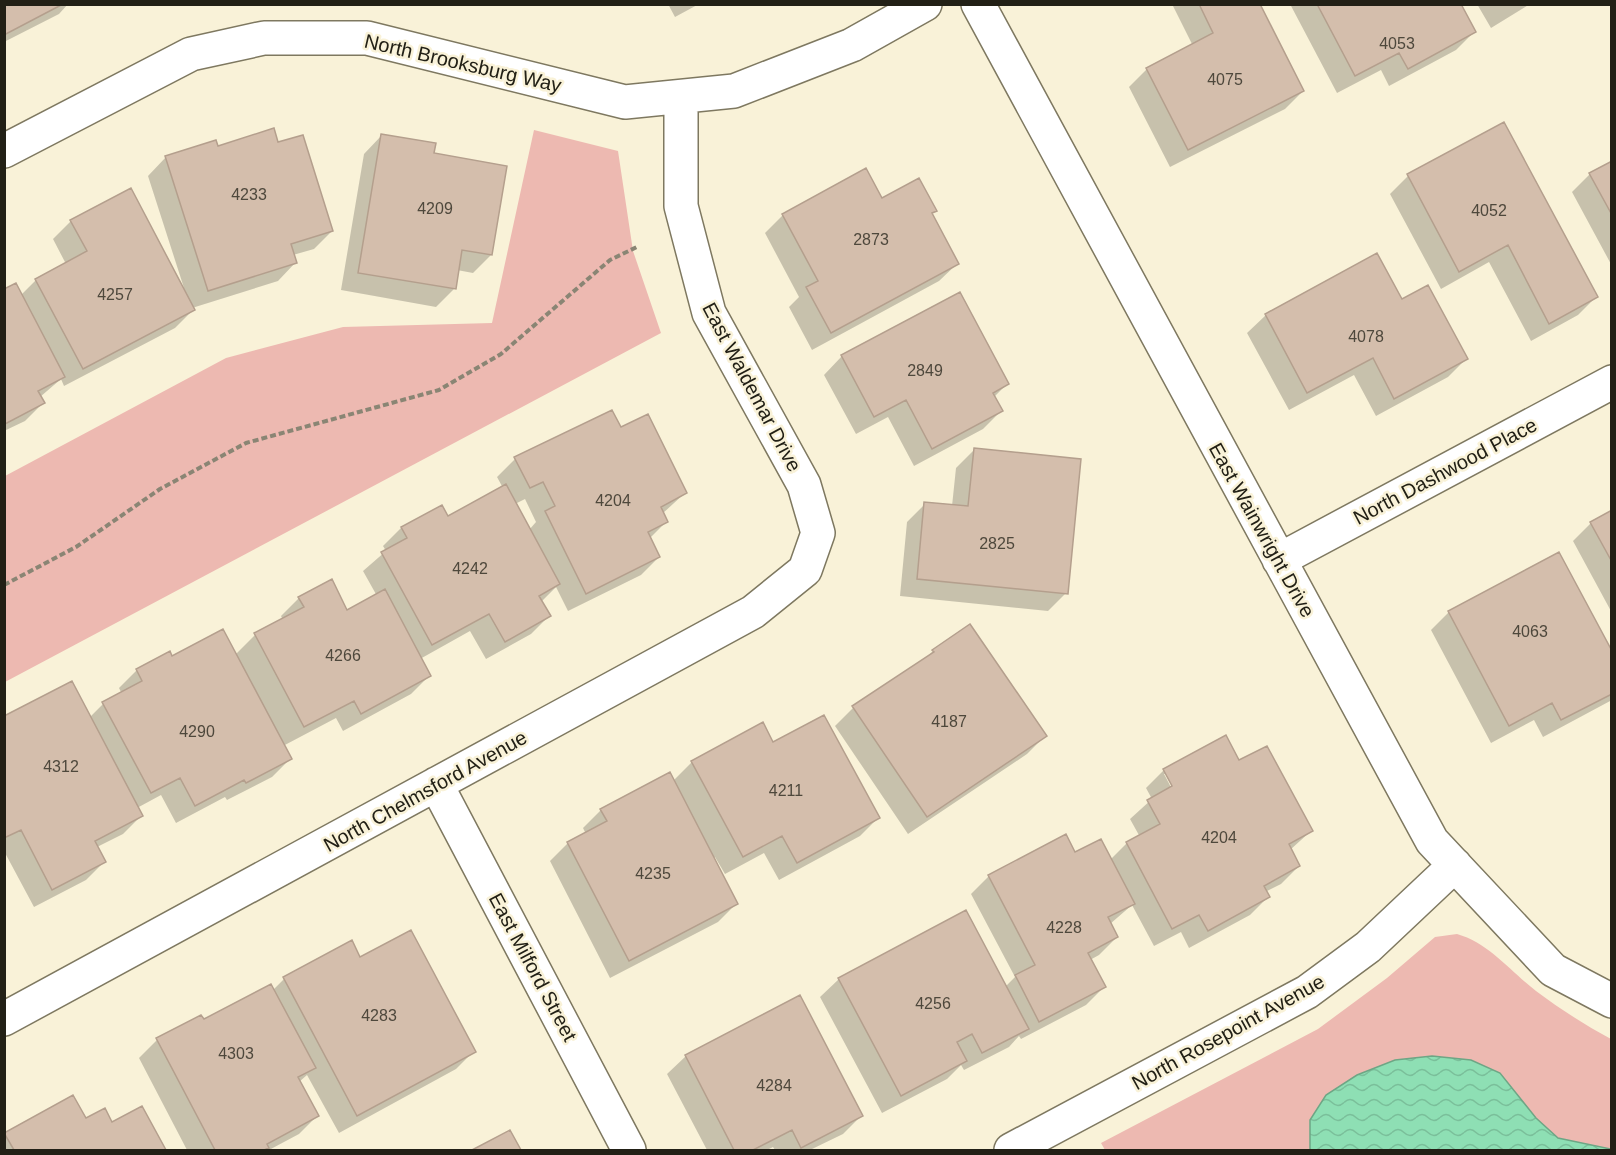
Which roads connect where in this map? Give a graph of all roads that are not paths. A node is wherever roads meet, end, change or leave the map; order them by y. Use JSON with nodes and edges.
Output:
{"nodes":[{"id":1,"x":925,"y":4,"type":"edge"},
{"id":2,"x":978,"y":4,"type":"edge"},
{"id":3,"x":681,"y":96,"type":"junction"},
{"id":4,"x":4,"y":151,"type":"edge"},
{"id":5,"x":1611,"y":382,"type":"edge"},
{"id":6,"x":818,"y":534,"type":"joint"},
{"id":7,"x":1279,"y":560,"type":"junction"},
{"id":8,"x":436,"y":784,"type":"junction"},
{"id":9,"x":1455,"y":865,"type":"junction"},
{"id":10,"x":1611,"y":1001,"type":"edge"},
{"id":11,"x":4,"y":1019,"type":"edge"},
{"id":12,"x":629,"y":1150,"type":"edge"},
{"id":13,"x":1011,"y":1150,"type":"edge"}],
"edges":[{"from":1,"to":3,"type":"street","name":"North Brooksburg Way"},
{"from":2,"to":7,"type":"street","name":"East Wainwright Drive"},
{"from":3,"to":4,"type":"street","name":"North Brooksburg Way"},
{"from":3,"to":6,"type":"street","name":"East Waldemar Drive"},
{"from":5,"to":7,"type":"street","name":"North Dashwood Place"},
{"from":6,"to":8,"type":"street","name":"North Chelmsford Avenue"},
{"from":7,"to":9,"type":"street","name":"East Wainwright Drive"},
{"from":8,"to":11,"type":"street","name":"North Chelmsford Avenue"},
{"from":8,"to":12,"type":"street","name":"East Milford Street"},
{"from":9,"to":10,"type":"street","name":"East Wainwright Drive"},
{"from":9,"to":13,"type":"street","name":"North Rosepoint Avenue"}]}
